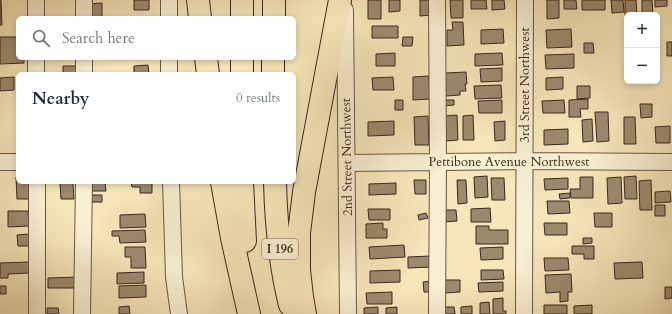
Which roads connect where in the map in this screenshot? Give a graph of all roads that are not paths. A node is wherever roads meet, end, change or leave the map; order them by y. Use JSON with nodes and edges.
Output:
{"nodes":[{"id":1,"x":36,"y":0,"type":"edge"},
{"id":2,"x":84,"y":0,"type":"edge"},
{"id":3,"x":169,"y":0,"type":"edge"},
{"id":4,"x":198,"y":0,"type":"edge"},
{"id":5,"x":242,"y":0,"type":"edge"},
{"id":6,"x":274,"y":0,"type":"edge"},
{"id":7,"x":340,"y":0,"type":"edge"},
{"id":8,"x":346,"y":0,"type":"edge"},
{"id":9,"x":437,"y":0,"type":"edge"},
{"id":10,"x":526,"y":0,"type":"edge"},
{"id":11,"x":36,"y":16,"type":"edge"},
{"id":12,"x":84,"y":16,"type":"edge"},
{"id":13,"x":169,"y":16,"type":"edge"},
{"id":14,"x":200,"y":16,"type":"edge"},
{"id":15,"x":242,"y":16,"type":"edge"},
{"id":16,"x":274,"y":16,"type":"edge"},
{"id":17,"x":36,"y":60,"type":"edge"},
{"id":18,"x":84,"y":60,"type":"edge"},
{"id":19,"x":169,"y":60,"type":"edge"},
{"id":20,"x":206,"y":60,"type":"edge"},
{"id":21,"x":242,"y":60,"type":"edge"},
{"id":22,"x":273,"y":60,"type":"edge"},
{"id":23,"x":36,"y":72,"type":"edge"},
{"id":24,"x":84,"y":72,"type":"edge"},
{"id":25,"x":169,"y":72,"type":"edge"},
{"id":26,"x":208,"y":72,"type":"edge"},
{"id":27,"x":242,"y":72,"type":"edge"},
{"id":28,"x":273,"y":72,"type":"edge"},
{"id":29,"x":525,"y":161,"type":"junction"},
{"id":30,"x":0,"y":162,"type":"edge"},
{"id":31,"x":16,"y":162,"type":"edge"},
{"id":32,"x":346,"y":162,"type":"junction"},
{"id":33,"x":438,"y":162,"type":"junction"},
{"id":34,"x":672,"y":162,"type":"edge"},
{"id":35,"x":37,"y":184,"type":"edge"},
{"id":36,"x":84,"y":184,"type":"edge"},
{"id":37,"x":171,"y":184,"type":"edge"},
{"id":38,"x":222,"y":184,"type":"edge"},
{"id":39,"x":242,"y":184,"type":"edge"},
{"id":40,"x":275,"y":184,"type":"edge"},
{"id":41,"x":37,"y":314,"type":"edge"},
{"id":42,"x":82,"y":314,"type":"edge"},
{"id":43,"x":179,"y":314,"type":"edge"},
{"id":44,"x":248,"y":314,"type":"edge"},
{"id":45,"x":258,"y":314,"type":"edge"},
{"id":46,"x":292,"y":314,"type":"edge"},
{"id":47,"x":305,"y":314,"type":"edge"},
{"id":48,"x":348,"y":314,"type":"edge"},
{"id":49,"x":437,"y":314,"type":"edge"},
{"id":50,"x":524,"y":314,"type":"edge"}],
"edges":[{"from":1,"to":11,"type":"street"},
{"from":2,"to":12,"type":"street"},
{"from":3,"to":13,"type":"street"},
{"from":4,"to":14,"type":"highway"},
{"from":5,"to":15,"type":"highway"},
{"from":6,"to":16,"type":"highway"},
{"from":7,"to":47,"type":"highway"},
{"from":8,"to":32,"type":"street","name":"2nd Street Northwest"},
{"from":9,"to":33,"type":"street"},
{"from":10,"to":29,"type":"street","name":"3rd Street Northwest"},
{"from":17,"to":23,"type":"street"},
{"from":18,"to":24,"type":"street"},
{"from":19,"to":25,"type":"street"},
{"from":20,"to":26,"type":"highway"},
{"from":21,"to":27,"type":"highway"},
{"from":22,"to":28,"type":"highway"},
{"from":29,"to":33,"type":"street","name":"Pettibone Avenue Northwest"},
{"from":29,"to":34,"type":"street","name":"Pettibone Avenue Northwest"},
{"from":29,"to":50,"type":"street","name":"3rd Street Northwest"},
{"from":30,"to":31,"type":"street"},
{"from":32,"to":33,"type":"street","name":"Pettibone Avenue Northwest"},
{"from":32,"to":48,"type":"street","name":"2nd Street Northwest"},
{"from":33,"to":49,"type":"street"},
{"from":35,"to":41,"type":"street"},
{"from":36,"to":42,"type":"street"},
{"from":37,"to":43,"type":"street"},
{"from":38,"to":44,"type":"highway"},
{"from":39,"to":45,"type":"highway","number":"I 196"},
{"from":40,"to":46,"type":"highway","number":"I 196"}]}
